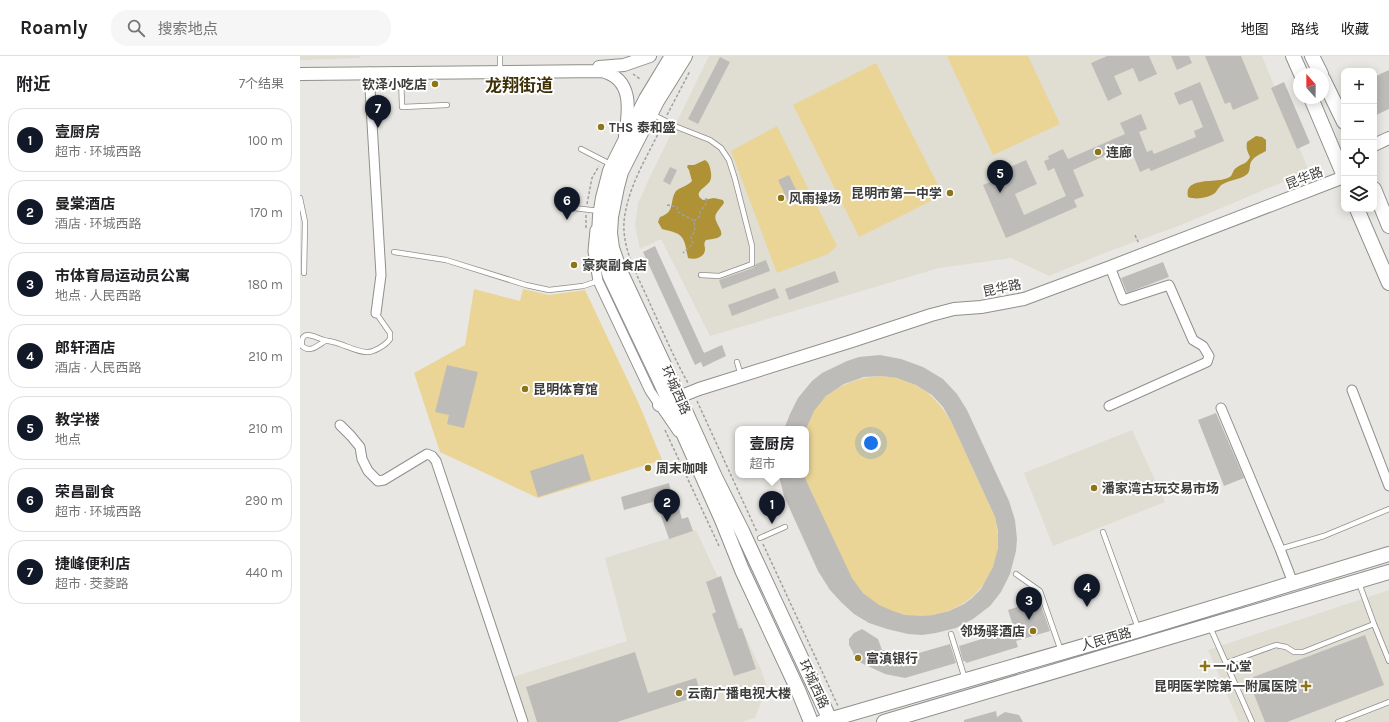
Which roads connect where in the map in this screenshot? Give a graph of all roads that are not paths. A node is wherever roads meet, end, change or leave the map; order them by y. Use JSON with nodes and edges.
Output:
{"nodes":[{"id":1,"x":650,"y":56,"type":"edge"},
{"id":2,"x":672,"y":56,"type":"edge"},
{"id":3,"x":685,"y":56,"type":"edge"},
{"id":4,"x":1293,"y":56,"type":"edge"},
{"id":5,"x":1312,"y":56,"type":"edge"},
{"id":6,"x":500,"y":62,"type":"edge"},
{"id":7,"x":1298,"y":68,"type":"edge"},
{"id":8,"x":1318,"y":68,"type":"edge"},
{"id":9,"x":300,"y":69,"type":"edge"},
{"id":10,"x":370,"y":72,"type":"junction"},
{"id":11,"x":401,"y":72,"type":"junction"},
{"id":12,"x":300,"y":74,"type":"edge"},
{"id":13,"x":1329,"y":91,"type":"edge"},
{"id":14,"x":1314,"y":104,"type":"edge"},
{"id":15,"x":447,"y":105,"type":"dead end"},
{"id":16,"x":651,"y":113,"type":"junction"},
{"id":17,"x":1341,"y":116,"type":"edge"},
{"id":18,"x":1389,"y":138,"type":"edge"},
{"id":19,"x":624,"y":141,"type":"junction"},
{"id":20,"x":1377,"y":144,"type":"edge"},
{"id":21,"x":581,"y":149,"type":"dead end"},
{"id":22,"x":612,"y":165,"type":"junction"},
{"id":23,"x":1344,"y":176,"type":"edge"},
{"id":24,"x":1341,"y":178,"type":"edge"},
{"id":25,"x":1377,"y":196,"type":"edge"},
{"id":26,"x":300,"y":198,"type":"edge"},
{"id":27,"x":574,"y":208,"type":"dead end"},
{"id":28,"x":1359,"y":212,"type":"edge"},
{"id":29,"x":600,"y":213,"type":"junction"},
{"id":30,"x":1389,"y":226,"type":"edge"},
{"id":31,"x":394,"y":252,"type":"dead end"},
{"id":32,"x":1110,"y":267,"type":"junction"},
{"id":33,"x":304,"y":273,"type":"dead end"},
{"id":34,"x":701,"y":275,"type":"dead end"},
{"id":35,"x":598,"y":281,"type":"junction"},
{"id":36,"x":1389,"y":283,"type":"edge"},
{"id":37,"x":376,"y":313,"type":"joint"},
{"id":38,"x":325,"y":341,"type":"junction"},
{"id":39,"x":737,"y":362,"type":"dead end"},
{"id":40,"x":741,"y":376,"type":"junction"},
{"id":41,"x":1352,"y":390,"type":"dead end"},
{"id":42,"x":669,"y":401,"type":"junction"},
{"id":43,"x":1109,"y":406,"type":"dead end"},
{"id":44,"x":1221,"y":408,"type":"dead end"},
{"id":45,"x":340,"y":425,"type":"dead end"},
{"id":46,"x":1389,"y":486,"type":"edge"},
{"id":47,"x":1389,"y":509,"type":"edge"},
{"id":48,"x":785,"y":527,"type":"dead end"},
{"id":49,"x":1103,"y":532,"type":"dead end"},
{"id":50,"x":760,"y":538,"type":"dead end"},
{"id":51,"x":1280,"y":549,"type":"junction"},
{"id":52,"x":1389,"y":554,"type":"edge"},
{"id":53,"x":1389,"y":572,"type":"edge"},
{"id":54,"x":1016,"y":574,"type":"dead end"},
{"id":55,"x":1359,"y":581,"type":"junction"},
{"id":56,"x":1293,"y":583,"type":"junction"},
{"id":57,"x":1374,"y":624,"type":"junction"},
{"id":58,"x":1210,"y":625,"type":"junction"},
{"id":59,"x":1139,"y":630,"type":"junction"},
{"id":60,"x":952,"y":634,"type":"dead end"},
{"id":61,"x":1061,"y":653,"type":"junction"},
{"id":62,"x":1389,"y":661,"type":"edge"},
{"id":63,"x":1226,"y":663,"type":"junction"},
{"id":64,"x":966,"y":681,"type":"junction"},
{"id":65,"x":1389,"y":702,"type":"edge"},
{"id":66,"x":828,"y":721,"type":"edge"},
{"id":67,"x":523,"y":722,"type":"edge"},
{"id":68,"x":811,"y":722,"type":"edge"},
{"id":69,"x":884,"y":722,"type":"edge"},
{"id":70,"x":1252,"y":722,"type":"edge"},
{"id":71,"x":1338,"y":722,"type":"edge"}],
"edges":[{"from":1,"to":6,"type":"street"},
{"from":2,"to":19,"type":"main road","name":"环城西路"},
{"from":3,"to":16,"type":"main road","name":"环城西路"},
{"from":4,"to":7,"type":"main road"},
{"from":5,"to":8,"type":"main road"},
{"from":6,"to":9,"type":"street"},
{"from":10,"to":11,"type":"street"},
{"from":10,"to":12,"type":"street"},
{"from":10,"to":37,"type":"street"},
{"from":11,"to":15,"type":"lane"},
{"from":11,"to":19,"type":"street"},
{"from":13,"to":17,"type":"main road"},
{"from":14,"to":23,"type":"main road"},
{"from":16,"to":34,"type":"lane"},
{"from":16,"to":42,"type":"main road","name":"环城西路"},
{"from":18,"to":20,"type":"street"},
{"from":19,"to":22,"type":"main road","name":"环城西路"},
{"from":21,"to":22,"type":"lane"},
{"from":22,"to":29,"type":"main road","name":"环城西路"},
{"from":24,"to":32,"type":"street","name":"昆华路"},
{"from":25,"to":30,"type":"main road"},
{"from":26,"to":33,"type":"lane"},
{"from":27,"to":29,"type":"lane"},
{"from":28,"to":36,"type":"main road"},
{"from":29,"to":35,"type":"street"},
{"from":29,"to":42,"type":"main road","name":"环城西路"},
{"from":31,"to":35,"type":"lane"},
{"from":32,"to":40,"type":"street","name":"昆华路"},
{"from":32,"to":43,"type":"street"},
{"from":35,"to":42,"type":"street"},
{"from":37,"to":38,"type":"lane"},
{"from":38,"to":38,"type":"lane"},
{"from":39,"to":40,"type":"lane"},
{"from":40,"to":42,"type":"street","name":"昆华路"},
{"from":41,"to":46,"type":"street"},
{"from":42,"to":66,"type":"main road","name":"环城西路"},
{"from":42,"to":68,"type":"main road","name":"环城西路"},
{"from":44,"to":51,"type":"street"},
{"from":45,"to":67,"type":"street"},
{"from":47,"to":51,"type":"lane"},
{"from":48,"to":50,"type":"lane"},
{"from":49,"to":59,"type":"lane"},
{"from":51,"to":56,"type":"street"},
{"from":52,"to":56,"type":"main road","name":"人民西路"},
{"from":53,"to":55,"type":"main road","name":"人民西路"},
{"from":54,"to":61,"type":"lane"},
{"from":55,"to":57,"type":"lane"},
{"from":55,"to":58,"type":"main road","name":"人民西路"},
{"from":56,"to":59,"type":"main road","name":"人民西路"},
{"from":57,"to":62,"type":"lane"},
{"from":57,"to":63,"type":"lane"},
{"from":58,"to":63,"type":"lane"},
{"from":58,"to":69,"type":"main road","name":"人民西路"},
{"from":59,"to":61,"type":"main road","name":"人民西路"},
{"from":60,"to":64,"type":"lane"},
{"from":61,"to":64,"type":"main road","name":"人民西路"},
{"from":63,"to":70,"type":"lane"},
{"from":64,"to":66,"type":"main road","name":"人民西路"},
{"from":65,"to":71,"type":"lane"}]}
